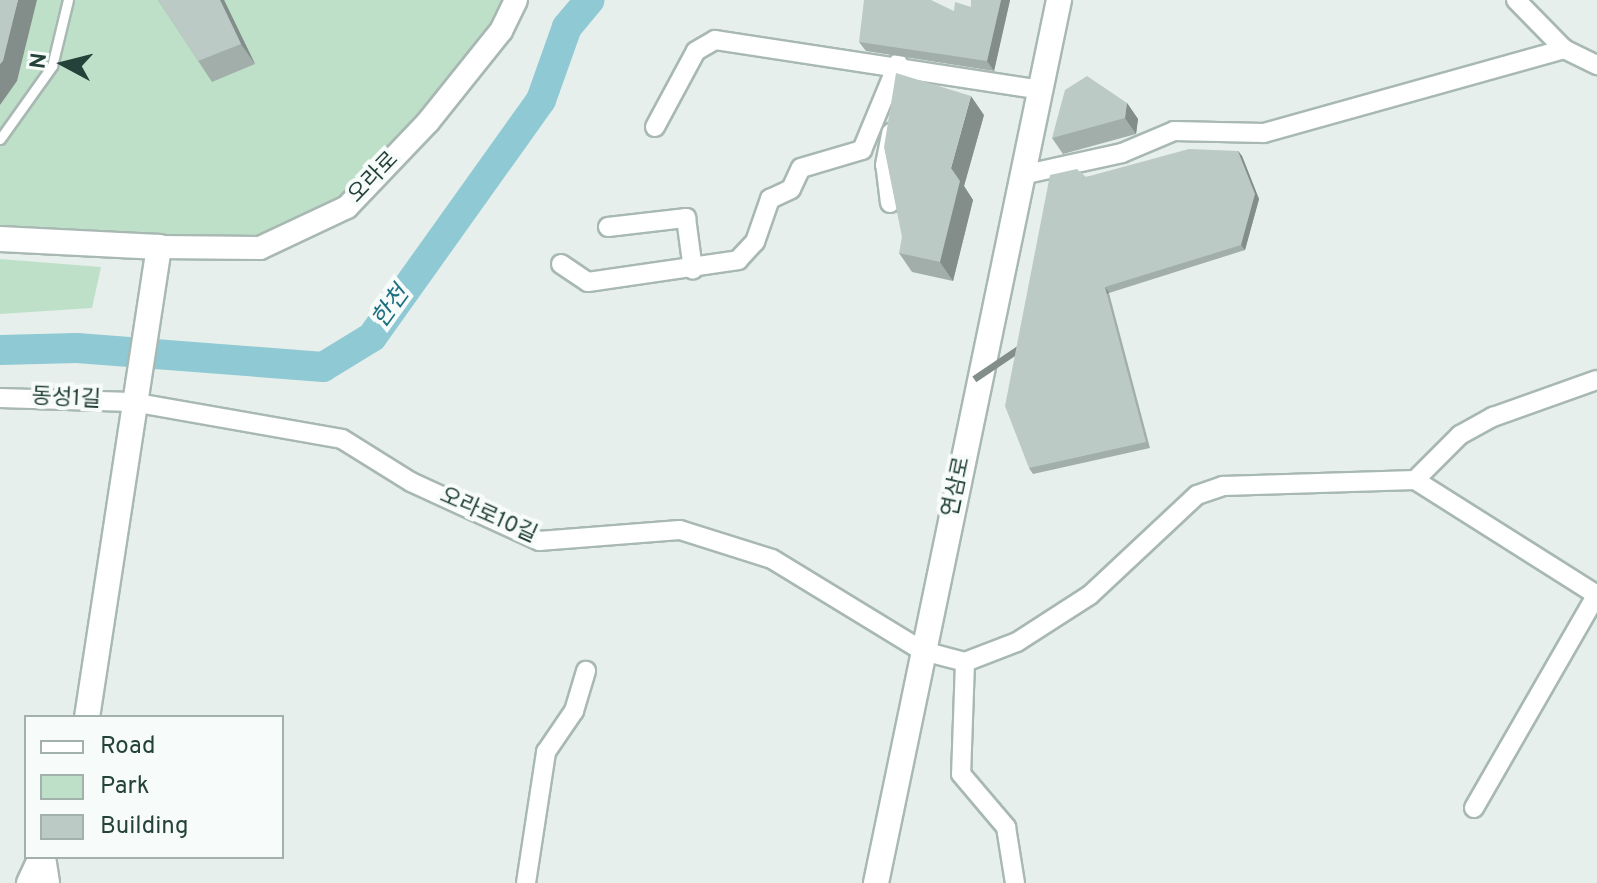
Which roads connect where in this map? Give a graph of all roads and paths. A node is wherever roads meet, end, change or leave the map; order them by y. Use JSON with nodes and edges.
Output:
{"nodes":[{"id":1,"x":68,"y":0,"type":"edge"},
{"id":2,"x":516,"y":0,"type":"edge"},
{"id":3,"x":1059,"y":0,"type":"edge"},
{"id":4,"x":1516,"y":0,"type":"edge"},
{"id":5,"x":1564,"y":49,"type":"junction"},
{"id":6,"x":898,"y":63,"type":"junction"},
{"id":7,"x":1597,"y":65,"type":"edge"},
{"id":8,"x":1040,"y":90,"type":"junction"},
{"id":9,"x":655,"y":127,"type":"dead end"},
{"id":10,"x":0,"y":139,"type":"edge"},
{"id":11,"x":1022,"y":175,"type":"junction"},
{"id":12,"x":890,"y":203,"type":"edge"},
{"id":13,"x":608,"y":227,"type":"dead end"},
{"id":14,"x":0,"y":239,"type":"edge"},
{"id":15,"x":159,"y":247,"type":"junction"},
{"id":16,"x":561,"y":264,"type":"dead end"},
{"id":17,"x":693,"y":270,"type":"junction"},
{"id":18,"x":1597,"y":380,"type":"edge"},
{"id":19,"x":133,"y":396,"type":"junction"},
{"id":20,"x":0,"y":398,"type":"edge"},
{"id":21,"x":1415,"y":480,"type":"junction"},
{"id":22,"x":1597,"y":595,"type":"edge"},
{"id":23,"x":923,"y":651,"type":"junction"},
{"id":24,"x":965,"y":662,"type":"junction"},
{"id":25,"x":586,"y":671,"type":"dead end"},
{"id":26,"x":87,"y":715,"type":"edge"},
{"id":27,"x":1474,"y":808,"type":"dead end"},
{"id":28,"x":42,"y":859,"type":"edge"},
{"id":29,"x":44,"y":859,"type":"edge"},
{"id":30,"x":29,"y":883,"type":"edge"},
{"id":31,"x":50,"y":883,"type":"edge"},
{"id":32,"x":526,"y":883,"type":"edge"},
{"id":33,"x":876,"y":883,"type":"edge"},
{"id":34,"x":1015,"y":883,"type":"edge"}],
"edges":[{"from":1,"to":10,"type":"lane"},
{"from":2,"to":15,"type":"street","name":"오라로"},
{"from":3,"to":8,"type":"main road","name":"연삼로"},
{"from":4,"to":5,"type":"street"},
{"from":5,"to":7,"type":"street"},
{"from":5,"to":11,"type":"street"},
{"from":6,"to":8,"type":"street"},
{"from":6,"to":9,"type":"street"},
{"from":6,"to":12,"type":"street"},
{"from":6,"to":17,"type":"street"},
{"from":8,"to":11,"type":"main road","name":"연삼로"},
{"from":11,"to":23,"type":"main road","name":"연삼로"},
{"from":13,"to":17,"type":"street"},
{"from":14,"to":15,"type":"main road"},
{"from":15,"to":19,"type":"main road"},
{"from":16,"to":17,"type":"street"},
{"from":18,"to":21,"type":"street"},
{"from":19,"to":20,"type":"street","name":"동성1길"},
{"from":19,"to":23,"type":"street","name":"오라로10길"},
{"from":19,"to":26,"type":"main road"},
{"from":21,"to":22,"type":"street"},
{"from":21,"to":24,"type":"street"},
{"from":22,"to":27,"type":"street"},
{"from":23,"to":24,"type":"street","name":"오라로10길"},
{"from":23,"to":33,"type":"main road","name":"연삼로"},
{"from":24,"to":34,"type":"street"},
{"from":25,"to":32,"type":"street"},
{"from":28,"to":30,"type":"main road"},
{"from":29,"to":31,"type":"street"}]}
